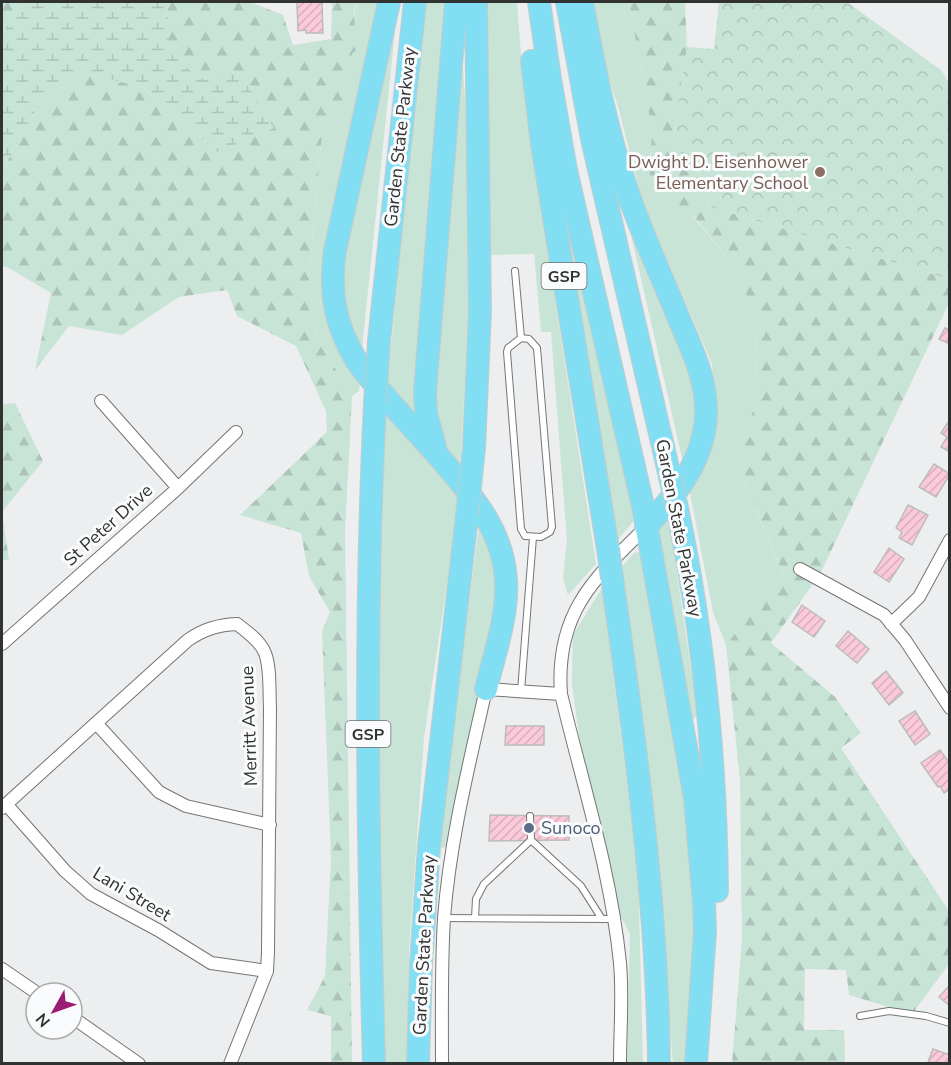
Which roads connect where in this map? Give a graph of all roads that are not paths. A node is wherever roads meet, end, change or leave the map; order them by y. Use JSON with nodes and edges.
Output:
{"nodes":[{"id":1,"x":389,"y":2,"type":"edge"},
{"id":2,"x":415,"y":2,"type":"edge"},
{"id":3,"x":456,"y":2,"type":"edge"},
{"id":4,"x":476,"y":2,"type":"edge"},
{"id":5,"x":526,"y":2,"type":"edge"},
{"id":6,"x":539,"y":2,"type":"edge"},
{"id":7,"x":567,"y":2,"type":"edge"},
{"id":8,"x":582,"y":2,"type":"edge"},
{"id":9,"x":515,"y":271,"type":"dead end"},
{"id":10,"x":521,"y":338,"type":"junction"},
{"id":11,"x":101,"y":401,"type":"dead end"},
{"id":12,"x":236,"y":432,"type":"dead end"},
{"id":13,"x":441,"y":459,"type":"junction"},
{"id":14,"x":178,"y":488,"type":"junction"},
{"id":15,"x":646,"y":527,"type":"junction"},
{"id":16,"x":533,"y":537,"type":"junction"},
{"id":17,"x":950,"y":540,"type":"edge"},
{"id":18,"x":800,"y":569,"type":"dead end"},
{"id":19,"x":891,"y":624,"type":"junction"},
{"id":20,"x":2,"y":644,"type":"edge"},
{"id":21,"x":486,"y":689,"type":"junction"},
{"id":22,"x":521,"y":692,"type":"junction"},
{"id":23,"x":561,"y":694,"type":"junction"},
{"id":24,"x":950,"y":708,"type":"edge"},
{"id":25,"x":96,"y":723,"type":"junction"},
{"id":26,"x":4,"y":806,"type":"edge"},
{"id":27,"x":530,"y":816,"type":"dead end"},
{"id":28,"x":270,"y":825,"type":"junction"},
{"id":29,"x":531,"y":840,"type":"junction"},
{"id":30,"x":444,"y":918,"type":"junction"},
{"id":31,"x":475,"y":918,"type":"junction"},
{"id":32,"x":608,"y":919,"type":"junction"},
{"id":33,"x":2,"y":969,"type":"edge"},
{"id":34,"x":267,"y":971,"type":"junction"},
{"id":35,"x":24,"y":984,"type":"edge"},
{"id":36,"x":860,"y":1016,"type":"dead end"},
{"id":37,"x":950,"y":1023,"type":"edge"},
{"id":38,"x":84,"y":1025,"type":"edge"},
{"id":39,"x":139,"y":1064,"type":"edge"},
{"id":40,"x":230,"y":1064,"type":"edge"},
{"id":41,"x":374,"y":1064,"type":"edge"},
{"id":42,"x":418,"y":1064,"type":"edge"},
{"id":43,"x":442,"y":1064,"type":"edge"},
{"id":44,"x":620,"y":1064,"type":"edge"},
{"id":45,"x":659,"y":1064,"type":"edge"},
{"id":46,"x":696,"y":1064,"type":"edge"},
{"id":47,"x":708,"y":1064,"type":"edge"}],
"edges":[{"from":1,"to":13,"type":"highway"},
{"from":2,"to":41,"type":"highway","name":"Garden State Parkway","number":"GSP","bridge":true},
{"from":3,"to":13,"type":"highway"},
{"from":4,"to":42,"type":"highway","name":"Garden State Parkway","bridge":true},
{"from":5,"to":45,"type":"highway","number":"GSP","bridge":true},
{"from":6,"to":15,"type":"highway"},
{"from":7,"to":47,"type":"highway","name":"Garden State Parkway","bridge":true},
{"from":8,"to":15,"type":"highway"},
{"from":9,"to":10,"type":"lane"},
{"from":10,"to":16,"type":"lane"},
{"from":10,"to":16,"type":"lane"},
{"from":11,"to":14,"type":"street"},
{"from":12,"to":14,"type":"street","name":"St Peter Drive"},
{"from":13,"to":21,"type":"highway"},
{"from":14,"to":20,"type":"street","name":"St Peter Drive"},
{"from":15,"to":23,"type":"street"},
{"from":15,"to":46,"type":"highway"},
{"from":16,"to":22,"type":"lane"},
{"from":17,"to":19,"type":"street"},
{"from":18,"to":19,"type":"street"},
{"from":19,"to":24,"type":"street"},
{"from":21,"to":22,"type":"street"},
{"from":21,"to":30,"type":"street"},
{"from":22,"to":23,"type":"street"},
{"from":23,"to":32,"type":"street"},
{"from":25,"to":26,"type":"street","name":"Merritt Avenue"},
{"from":25,"to":28,"type":"street"},
{"from":25,"to":28,"type":"street","name":"Merritt Avenue"},
{"from":26,"to":34,"type":"street","name":"Lani Street"},
{"from":27,"to":29,"type":"lane"},
{"from":28,"to":34,"type":"street","name":"Merritt Avenue"},
{"from":29,"to":31,"type":"lane"},
{"from":29,"to":32,"type":"lane"},
{"from":30,"to":31,"type":"lane"},
{"from":30,"to":43,"type":"street"},
{"from":31,"to":32,"type":"lane"},
{"from":32,"to":44,"type":"street"},
{"from":33,"to":35,"type":"street"},
{"from":34,"to":40,"type":"street","name":"Merritt Avenue"},
{"from":36,"to":37,"type":"lane"},
{"from":38,"to":39,"type":"street"}]}
